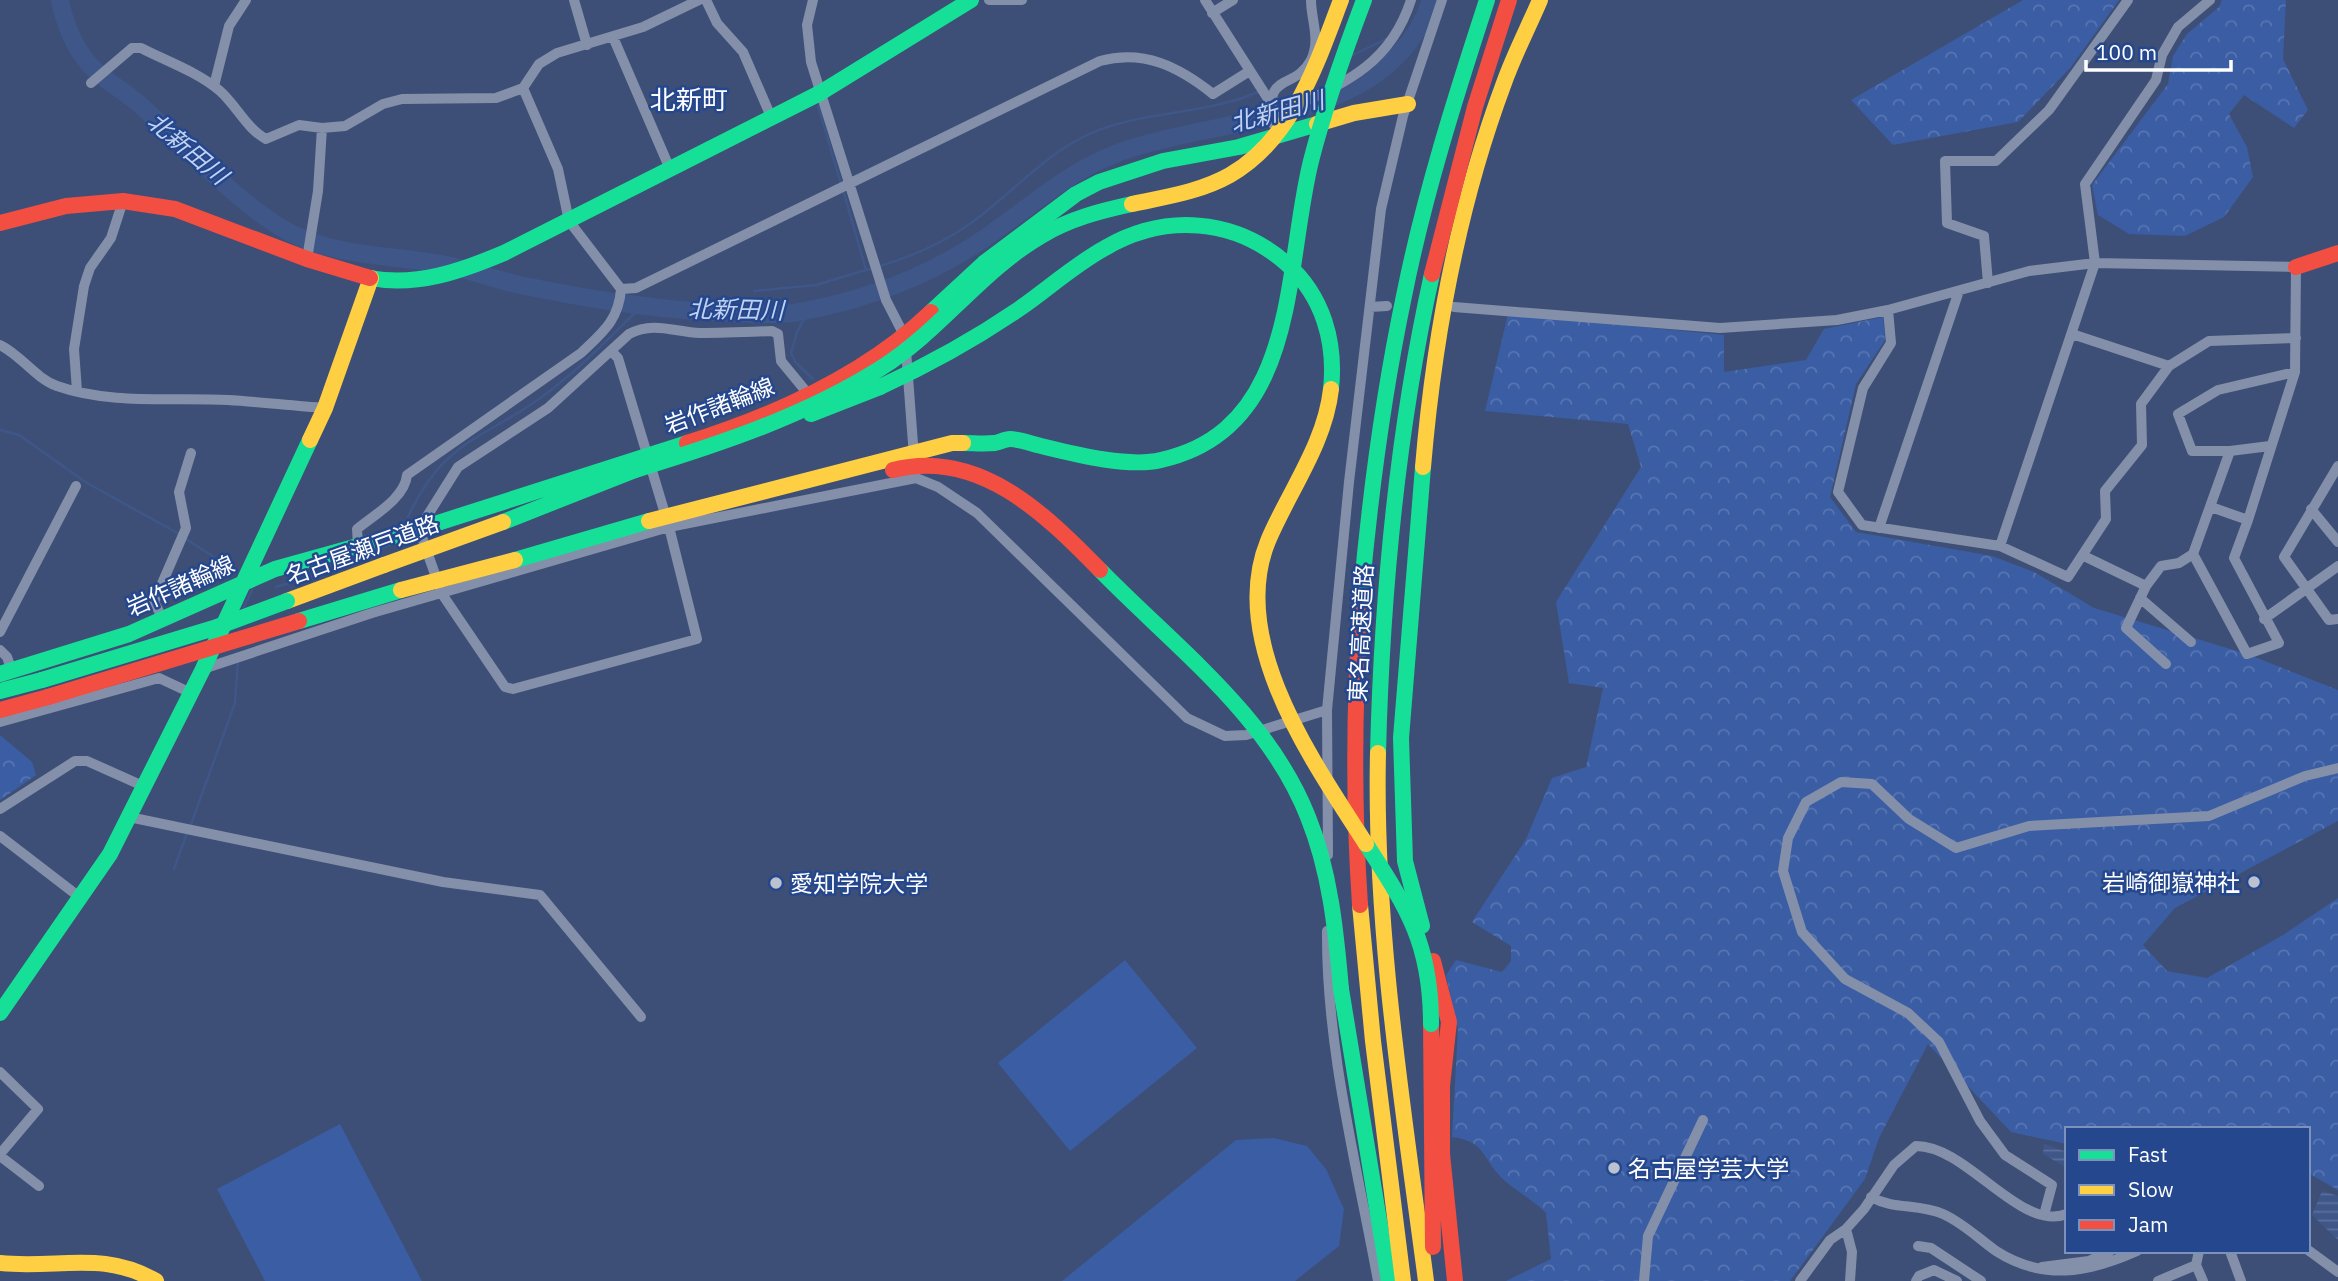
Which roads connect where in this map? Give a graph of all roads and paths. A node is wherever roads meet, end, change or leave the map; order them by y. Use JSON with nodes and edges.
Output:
{"nodes":[{"id":1,"x":246,"y":0,"type":"edge"},
{"id":2,"x":574,"y":0,"type":"edge"},
{"id":3,"x":699,"y":0,"type":"edge"},
{"id":4,"x":706,"y":0,"type":"edge"},
{"id":5,"x":813,"y":0,"type":"edge"},
{"id":6,"x":971,"y":0,"type":"edge"},
{"id":7,"x":989,"y":0,"type":"edge"},
{"id":8,"x":1022,"y":0,"type":"edge"},
{"id":9,"x":1205,"y":0,"type":"edge"},
{"id":10,"x":1233,"y":0,"type":"edge"},
{"id":11,"x":1311,"y":0,"type":"edge"},
{"id":12,"x":1341,"y":0,"type":"edge"},
{"id":13,"x":1363,"y":0,"type":"edge"},
{"id":14,"x":1411,"y":0,"type":"edge"},
{"id":15,"x":1442,"y":0,"type":"edge"},
{"id":16,"x":1487,"y":0,"type":"edge"},
{"id":17,"x":1509,"y":0,"type":"edge"},
{"id":18,"x":1540,"y":0,"type":"edge"},
{"id":19,"x":2128,"y":0,"type":"edge"},
{"id":20,"x":2210,"y":0,"type":"edge"},
{"id":21,"x":1212,"y":13,"type":"junction"},
{"id":22,"x":613,"y":37,"type":"junction"},
{"id":23,"x":587,"y":45,"type":"junction"},
{"id":24,"x":1248,"y":72,"type":"junction"},
{"id":25,"x":93,"y":81,"type":"dead end"},
{"id":26,"x":214,"y":86,"type":"junction"},
{"id":27,"x":523,"y":88,"type":"junction"},
{"id":28,"x":820,"y":93,"type":"junction"},
{"id":29,"x":1270,"y":102,"type":"junction"},
{"id":30,"x":1408,"y":104,"type":"junction"},
{"id":31,"x":1271,"y":117,"type":"junction"},
{"id":32,"x":772,"y":119,"type":"junction"},
{"id":33,"x":322,"y":128,"type":"junction"},
{"id":34,"x":1275,"y":138,"type":"junction"},
{"id":35,"x":670,"y":169,"type":"junction"},
{"id":36,"x":849,"y":186,"type":"junction"},
{"id":37,"x":123,"y":201,"type":"junction"},
{"id":38,"x":569,"y":220,"type":"junction"},
{"id":39,"x":0,"y":223,"type":"edge"},
{"id":40,"x":309,"y":246,"type":"junction"},
{"id":41,"x":2338,"y":253,"type":"edge"},
{"id":42,"x":2095,"y":263,"type":"junction"},
{"id":43,"x":2296,"y":267,"type":"junction"},
{"id":44,"x":371,"y":278,"type":"junction"},
{"id":45,"x":1988,"y":283,"type":"junction"},
{"id":46,"x":1959,"y":290,"type":"junction"},
{"id":47,"x":621,"y":291,"type":"junction"},
{"id":48,"x":1387,"y":306,"type":"dead end"},
{"id":49,"x":1370,"y":307,"type":"junction"},
{"id":50,"x":1454,"y":307,"type":"dead end"},
{"id":51,"x":1888,"y":310,"type":"junction"},
{"id":52,"x":2072,"y":334,"type":"junction"},
{"id":53,"x":905,"y":337,"type":"junction"},
{"id":54,"x":2296,"y":338,"type":"junction"},
{"id":55,"x":0,"y":345,"type":"edge"},
{"id":56,"x":612,"y":352,"type":"junction"},
{"id":57,"x":2169,"y":366,"type":"junction"},
{"id":58,"x":2295,"y":372,"type":"junction"},
{"id":59,"x":77,"y":391,"type":"junction"},
{"id":60,"x":809,"y":395,"type":"junction"},
{"id":61,"x":325,"y":408,"type":"junction"},
{"id":62,"x":737,"y":439,"type":"junction"},
{"id":63,"x":2270,"y":446,"type":"junction"},
{"id":64,"x":2230,"y":451,"type":"junction"},
{"id":65,"x":191,"y":453,"type":"dead end"},
{"id":66,"x":646,"y":456,"type":"junction"},
{"id":67,"x":2338,"y":466,"type":"edge"},
{"id":68,"x":916,"y":478,"type":"junction"},
{"id":69,"x":76,"y":486,"type":"dead end"},
{"id":70,"x":731,"y":502,"type":"junction"},
{"id":71,"x":2211,"y":507,"type":"junction"},
{"id":72,"x":2311,"y":509,"type":"junction"},
{"id":73,"x":2248,"y":520,"type":"junction"},
{"id":74,"x":669,"y":527,"type":"junction"},
{"id":75,"x":1878,"y":528,"type":"junction"},
{"id":76,"x":419,"y":529,"type":"junction"},
{"id":77,"x":2338,"y":542,"type":"edge"},
{"id":78,"x":358,"y":545,"type":"junction"},
{"id":79,"x":2000,"y":546,"type":"junction"},
{"id":80,"x":2193,"y":554,"type":"junction"},
{"id":81,"x":2084,"y":556,"type":"junction"},
{"id":82,"x":2338,"y":566,"type":"edge"},
{"id":83,"x":244,"y":581,"type":"junction"},
{"id":84,"x":2147,"y":586,"type":"junction"},
{"id":85,"x":2309,"y":589,"type":"junction"},
{"id":86,"x":442,"y":594,"type":"junction"},
{"id":87,"x":2140,"y":598,"type":"junction"},
{"id":88,"x":163,"y":619,"type":"junction"},
{"id":89,"x":2264,"y":619,"type":"junction"},
{"id":90,"x":2338,"y":619,"type":"edge"},
{"id":91,"x":0,"y":632,"type":"edge"},
{"id":92,"x":2191,"y":642,"type":"dead end"},
{"id":93,"x":0,"y":650,"type":"edge"},
{"id":94,"x":2166,"y":664,"type":"dead end"},
{"id":95,"x":203,"y":669,"type":"junction"},
{"id":96,"x":6,"y":673,"type":"edge"},
{"id":97,"x":0,"y":691,"type":"edge"},
{"id":98,"x":191,"y":693,"type":"junction"},
{"id":99,"x":0,"y":710,"type":"edge"},
{"id":100,"x":1327,"y":710,"type":"junction"},
{"id":101,"x":0,"y":722,"type":"edge"},
{"id":102,"x":2338,"y":768,"type":"edge"},
{"id":103,"x":143,"y":786,"type":"junction"},
{"id":104,"x":0,"y":809,"type":"edge"},
{"id":105,"x":129,"y":817,"type":"junction"},
{"id":106,"x":0,"y":836,"type":"edge"},
{"id":107,"x":82,"y":899,"type":"junction"},
{"id":108,"x":3,"y":1004,"type":"edge"},
{"id":109,"x":641,"y":1017,"type":"dead end"},
{"id":110,"x":0,"y":1072,"type":"edge"},
{"id":111,"x":1703,"y":1120,"type":"dead end"},
{"id":112,"x":0,"y":1155,"type":"edge"},
{"id":113,"x":39,"y":1186,"type":"dead end"},
{"id":114,"x":1871,"y":1197,"type":"junction"},
{"id":115,"x":2044,"y":1215,"type":"junction"},
{"id":116,"x":2065,"y":1215,"type":"edge"},
{"id":117,"x":1846,"y":1228,"type":"junction"},
{"id":118,"x":1918,"y":1246,"type":"dead end"},
{"id":119,"x":2310,"y":1251,"type":"edge"},
{"id":120,"x":2106,"y":1253,"type":"edge"},
{"id":121,"x":2133,"y":1253,"type":"edge"},
{"id":122,"x":2199,"y":1253,"type":"edge"},
{"id":123,"x":2231,"y":1253,"type":"edge"},
{"id":124,"x":2011,"y":1262,"type":"junction"},
{"id":125,"x":0,"y":1263,"type":"edge"},
{"id":126,"x":2196,"y":1265,"type":"junction"},
{"id":127,"x":2338,"y":1272,"type":"edge"},
{"id":128,"x":156,"y":1281,"type":"edge"},
{"id":129,"x":1378,"y":1281,"type":"edge"},
{"id":130,"x":1389,"y":1281,"type":"edge"},
{"id":131,"x":1403,"y":1281,"type":"edge"},
{"id":132,"x":1426,"y":1281,"type":"edge"},
{"id":133,"x":1436,"y":1281,"type":"edge"},
{"id":134,"x":1455,"y":1281,"type":"edge"},
{"id":135,"x":1644,"y":1281,"type":"edge"},
{"id":136,"x":1800,"y":1281,"type":"edge"},
{"id":137,"x":1850,"y":1281,"type":"edge"},
{"id":138,"x":1916,"y":1281,"type":"edge"},
{"id":139,"x":1957,"y":1281,"type":"edge"},
{"id":140,"x":1980,"y":1281,"type":"edge"},
{"id":141,"x":2158,"y":1281,"type":"edge"},
{"id":142,"x":2203,"y":1281,"type":"edge"},
{"id":143,"x":2241,"y":1281,"type":"edge"}],
"edges":[{"from":1,"to":26,"type":"street"},
{"from":2,"to":23,"type":"street"},
{"from":3,"to":22,"type":"street"},
{"from":4,"to":32,"type":"street"},
{"from":5,"to":28,"type":"street"},
{"from":6,"to":28,"type":"main road"},
{"from":7,"to":8,"type":"street"},
{"from":9,"to":21,"type":"street"},
{"from":10,"to":21,"type":"street"},
{"from":11,"to":29,"type":"street"},
{"from":12,"to":62,"type":"main road","bridge":true},
{"from":13,"to":70,"type":"main road","bridge":true},
{"from":14,"to":31,"type":"street"},
{"from":15,"to":30,"type":"street"},
{"from":16,"to":131,"type":"main road","name":"東名高速道路"},
{"from":17,"to":132,"type":"main road","name":"東名高速道路"},
{"from":18,"to":134,"type":"main road"},
{"from":19,"to":45,"type":"street"},
{"from":20,"to":42,"type":"street"},
{"from":21,"to":24,"type":"street"},
{"from":22,"to":23,"type":"street"},
{"from":22,"to":35,"type":"street"},
{"from":23,"to":27,"type":"street"},
{"from":24,"to":29,"type":"street"},
{"from":24,"to":36,"type":"street"},
{"from":25,"to":26,"type":"street"},
{"from":26,"to":33,"type":"street"},
{"from":27,"to":33,"type":"street"},
{"from":27,"to":38,"type":"street"},
{"from":28,"to":32,"type":"main road"},
{"from":28,"to":36,"type":"street"},
{"from":29,"to":31,"type":"street"},
{"from":30,"to":34,"type":"main road","name":"岩作諸輪線"},
{"from":30,"to":49,"type":"street"},
{"from":31,"to":34,"type":"street"},
{"from":32,"to":35,"type":"main road"},
{"from":33,"to":40,"type":"street"},
{"from":34,"to":53,"type":"main road","name":"岩作諸輪線"},
{"from":35,"to":38,"type":"main road"},
{"from":36,"to":47,"type":"street"},
{"from":36,"to":53,"type":"street"},
{"from":37,"to":39,"type":"main road"},
{"from":37,"to":40,"type":"main road"},
{"from":37,"to":59,"type":"street"},
{"from":38,"to":44,"type":"main road"},
{"from":38,"to":47,"type":"street"},
{"from":40,"to":44,"type":"main road"},
{"from":41,"to":43,"type":"main road"},
{"from":42,"to":43,"type":"street"},
{"from":42,"to":45,"type":"street"},
{"from":42,"to":52,"type":"street"},
{"from":43,"to":54,"type":"street"},
{"from":44,"to":61,"type":"main road"},
{"from":45,"to":46,"type":"street"},
{"from":46,"to":51,"type":"street"},
{"from":46,"to":75,"type":"street"},
{"from":47,"to":78,"type":"street"},
{"from":48,"to":49,"type":"street"},
{"from":49,"to":100,"type":"street"},
{"from":50,"to":51,"type":"street"},
{"from":51,"to":75,"type":"street"},
{"from":52,"to":57,"type":"street"},
{"from":52,"to":79,"type":"street"},
{"from":53,"to":60,"type":"main road","name":"岩作諸輪線"},
{"from":53,"to":68,"type":"street"},
{"from":54,"to":57,"type":"street"},
{"from":54,"to":58,"type":"street"},
{"from":55,"to":59,"type":"street"},
{"from":56,"to":60,"type":"street"},
{"from":56,"to":66,"type":"street"},
{"from":56,"to":76,"type":"street"},
{"from":57,"to":81,"type":"street"},
{"from":58,"to":63,"type":"street"},
{"from":58,"to":64,"type":"street"},
{"from":59,"to":61,"type":"street"},
{"from":60,"to":66,"type":"main road","name":"岩作諸輪線"},
{"from":61,"to":83,"type":"main road"},
{"from":62,"to":97,"type":"main road","name":"名古屋瀬戸道路","bridge":true},
{"from":62,"to":133,"type":"main road","bridge":true},
{"from":63,"to":64,"type":"street"},
{"from":63,"to":73,"type":"street"},
{"from":64,"to":71,"type":"street"},
{"from":65,"to":88,"type":"street"},
{"from":66,"to":74,"type":"street"},
{"from":66,"to":76,"type":"main road","name":"岩作諸輪線"},
{"from":67,"to":72,"type":"street"},
{"from":68,"to":74,"type":"street"},
{"from":68,"to":100,"type":"street"},
{"from":69,"to":91,"type":"street"},
{"from":70,"to":99,"type":"main road","name":"名古屋瀬戸道路","bridge":true},
{"from":70,"to":130,"type":"main road","bridge":true},
{"from":71,"to":73,"type":"street"},
{"from":71,"to":80,"type":"street"},
{"from":72,"to":77,"type":"street"},
{"from":72,"to":85,"type":"street"},
{"from":73,"to":89,"type":"street"},
{"from":74,"to":86,"type":"street"},
{"from":74,"to":86,"type":"street"},
{"from":75,"to":79,"type":"street"},
{"from":76,"to":78,"type":"main road","name":"岩作諸輪線"},
{"from":76,"to":86,"type":"street"},
{"from":78,"to":83,"type":"main road","name":"岩作諸輪線"},
{"from":79,"to":81,"type":"street"},
{"from":80,"to":84,"type":"street"},
{"from":80,"to":89,"type":"street"},
{"from":81,"to":84,"type":"street"},
{"from":82,"to":85,"type":"street"},
{"from":83,"to":88,"type":"main road","name":"岩作諸輪線"},
{"from":83,"to":95,"type":"main road"},
{"from":84,"to":87,"type":"street"},
{"from":85,"to":89,"type":"street"},
{"from":85,"to":90,"type":"street"},
{"from":86,"to":95,"type":"street"},
{"from":87,"to":92,"type":"street"},
{"from":87,"to":94,"type":"street"},
{"from":88,"to":96,"type":"main road","name":"岩作諸輪線"},
{"from":93,"to":96,"type":"street"},
{"from":95,"to":98,"type":"main road"},
{"from":98,"to":101,"type":"street"},
{"from":98,"to":103,"type":"main road"},
{"from":100,"to":129,"type":"street"},
{"from":102,"to":115,"type":"street"},
{"from":103,"to":104,"type":"street"},
{"from":103,"to":105,"type":"main road"},
{"from":105,"to":107,"type":"main road"},
{"from":105,"to":109,"type":"street"},
{"from":106,"to":107,"type":"street"},
{"from":107,"to":108,"type":"main road"},
{"from":110,"to":112,"type":"street"},
{"from":111,"to":135,"type":"street"},
{"from":112,"to":113,"type":"street"},
{"from":114,"to":115,"type":"street"},
{"from":114,"to":117,"type":"street"},
{"from":114,"to":124,"type":"street"},
{"from":115,"to":116,"type":"street"},
{"from":117,"to":136,"type":"street"},
{"from":117,"to":137,"type":"street"},
{"from":118,"to":140,"type":"street"},
{"from":119,"to":127,"type":"street"},
{"from":120,"to":124,"type":"street"},
{"from":121,"to":124,"type":"street"},
{"from":122,"to":126,"type":"street"},
{"from":123,"to":143,"type":"street"},
{"from":125,"to":128,"type":"main road"},
{"from":126,"to":141,"type":"street"},
{"from":126,"to":142,"type":"street"},
{"from":138,"to":139,"type":"street"}]}
